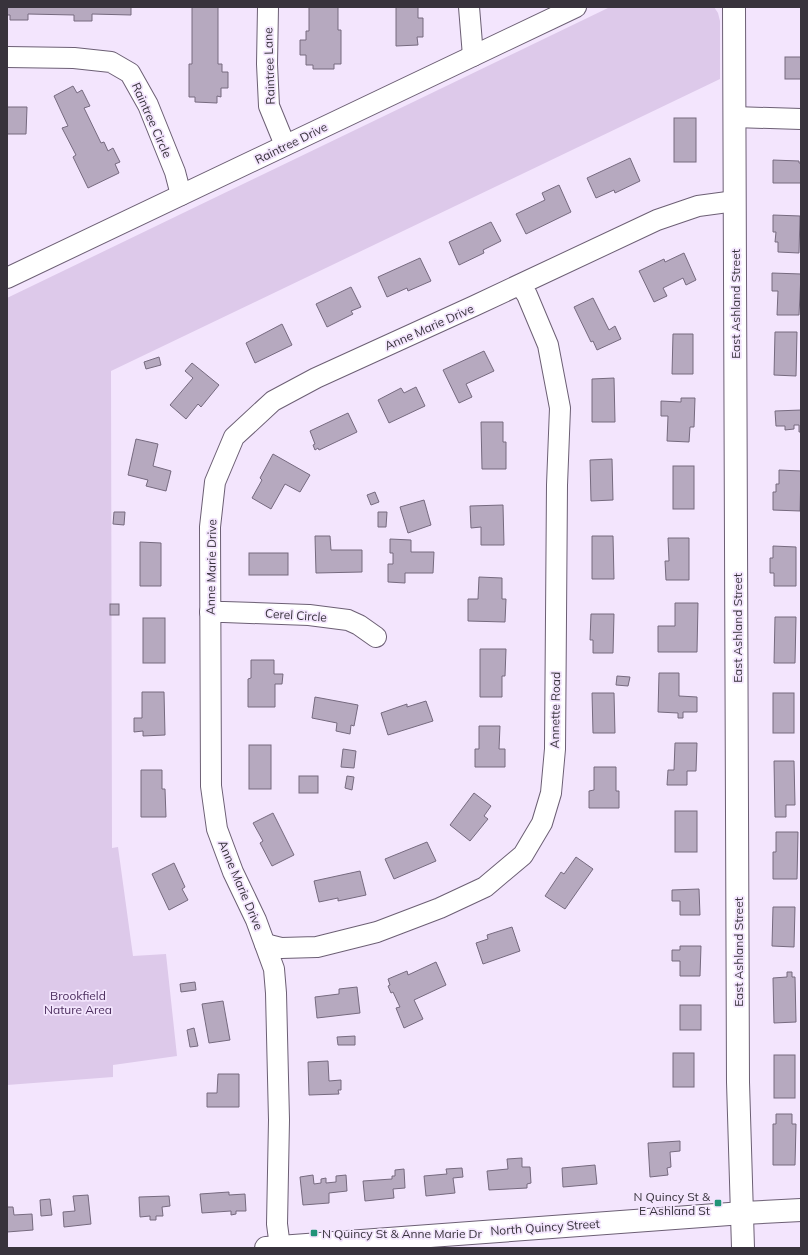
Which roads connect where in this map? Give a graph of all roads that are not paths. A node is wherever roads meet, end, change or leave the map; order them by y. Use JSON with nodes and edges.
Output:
{"nodes":[{"id":1,"x":268,"y":7,"type":"edge"},
{"id":2,"x":469,"y":7,"type":"edge"},
{"id":3,"x":576,"y":7,"type":"edge"},
{"id":4,"x":734,"y":7,"type":"edge"},
{"id":5,"x":474,"y":56,"type":"junction"},
{"id":6,"x":7,"y":57,"type":"edge"},
{"id":7,"x":734,"y":117,"type":"junction"},
{"id":8,"x":801,"y":119,"type":"edge"},
{"id":9,"x":285,"y":146,"type":"junction"},
{"id":10,"x":181,"y":195,"type":"junction"},
{"id":11,"x":735,"y":201,"type":"junction"},
{"id":12,"x":7,"y":278,"type":"edge"},
{"id":13,"x":520,"y":285,"type":"junction"},
{"id":14,"x":210,"y":612,"type":"junction"},
{"id":15,"x":376,"y":637,"type":"dead end"},
{"id":16,"x":265,"y":944,"type":"junction"},
{"id":17,"x":801,"y":1210,"type":"edge"},
{"id":18,"x":743,"y":1213,"type":"junction"},
{"id":19,"x":273,"y":1248,"type":"edge"},
{"id":20,"x":743,"y":1248,"type":"edge"}],
"edges":[{"from":1,"to":9,"type":"street","name":"Raintree Lane"},
{"from":2,"to":5,"type":"street"},
{"from":3,"to":5,"type":"street","name":"Raintree Drive"},
{"from":4,"to":7,"type":"main road","name":"East Ashland Street"},
{"from":5,"to":9,"type":"street","name":"Raintree Drive"},
{"from":6,"to":10,"type":"street","name":"Raintree Circle"},
{"from":7,"to":8,"type":"street"},
{"from":7,"to":11,"type":"main road","name":"East Ashland Street"},
{"from":9,"to":10,"type":"street","name":"Raintree Drive"},
{"from":10,"to":12,"type":"street","name":"Raintree Drive"},
{"from":11,"to":13,"type":"street","name":"Anne Marie Drive"},
{"from":11,"to":18,"type":"main road","name":"East Ashland Street"},
{"from":13,"to":14,"type":"street","name":"Anne Marie Drive"},
{"from":13,"to":16,"type":"street","name":"Annette Road"},
{"from":14,"to":15,"type":"street","name":"Cerel Circle"},
{"from":14,"to":16,"type":"street","name":"Anne Marie Drive"},
{"from":16,"to":19,"type":"street","name":"Anne Marie Drive"},
{"from":17,"to":18,"type":"main road","name":"North Quincy Street"},
{"from":18,"to":19,"type":"main road","name":"North Quincy Street"},
{"from":18,"to":20,"type":"main road","name":"East Ashland Street"}]}
